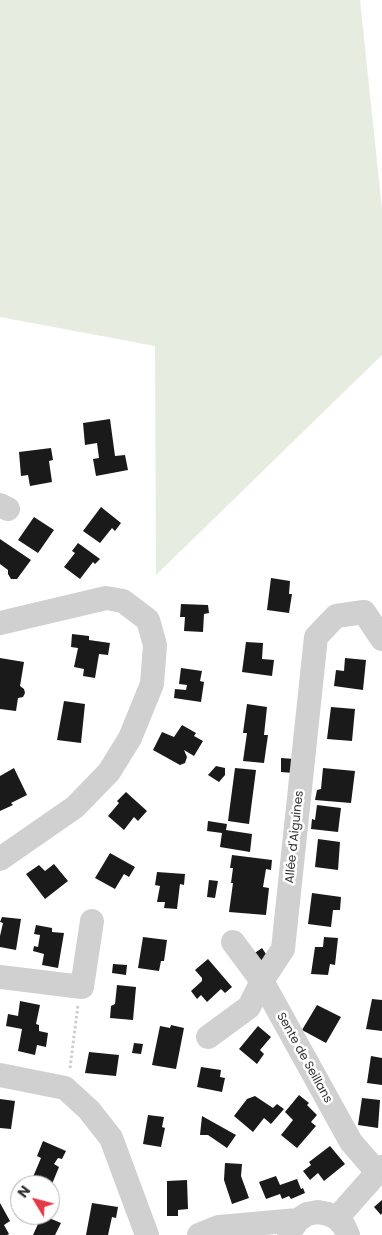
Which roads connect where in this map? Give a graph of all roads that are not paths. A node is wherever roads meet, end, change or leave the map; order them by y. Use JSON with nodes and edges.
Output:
{"nodes":[{"id":1,"x":0,"y":623,"type":"edge"},
{"id":2,"x":382,"y":639,"type":"edge"},
{"id":3,"x":0,"y":859,"type":"edge"},
{"id":4,"x":92,"y":920,"type":"dead end"},
{"id":5,"x":234,"y":942,"type":"dead end"},
{"id":6,"x":0,"y":977,"type":"edge"},
{"id":7,"x":262,"y":981,"type":"junction"},
{"id":8,"x":208,"y":1037,"type":"dead end"},
{"id":9,"x":0,"y":1075,"type":"edge"},
{"id":10,"x":379,"y":1170,"type":"edge"},
{"id":11,"x":342,"y":1226,"type":"edge"},
{"id":12,"x":294,"y":1227,"type":"edge"},
{"id":13,"x":148,"y":1235,"type":"edge"},
{"id":14,"x":199,"y":1235,"type":"edge"}],
"edges":[{"from":1,"to":3,"type":"street"},
{"from":2,"to":7,"type":"street","name":"Allée d'Aiguines"},
{"from":4,"to":6,"type":"street"},
{"from":5,"to":7,"type":"street","name":"Sente de Seillans"},
{"from":7,"to":8,"type":"street","name":"Allée d'Aiguines"},
{"from":7,"to":10,"type":"street","name":"Sente de Seillans"},
{"from":9,"to":13,"type":"street"},
{"from":10,"to":11,"type":"street"},
{"from":11,"to":12,"type":"street"},
{"from":12,"to":14,"type":"street"}]}
